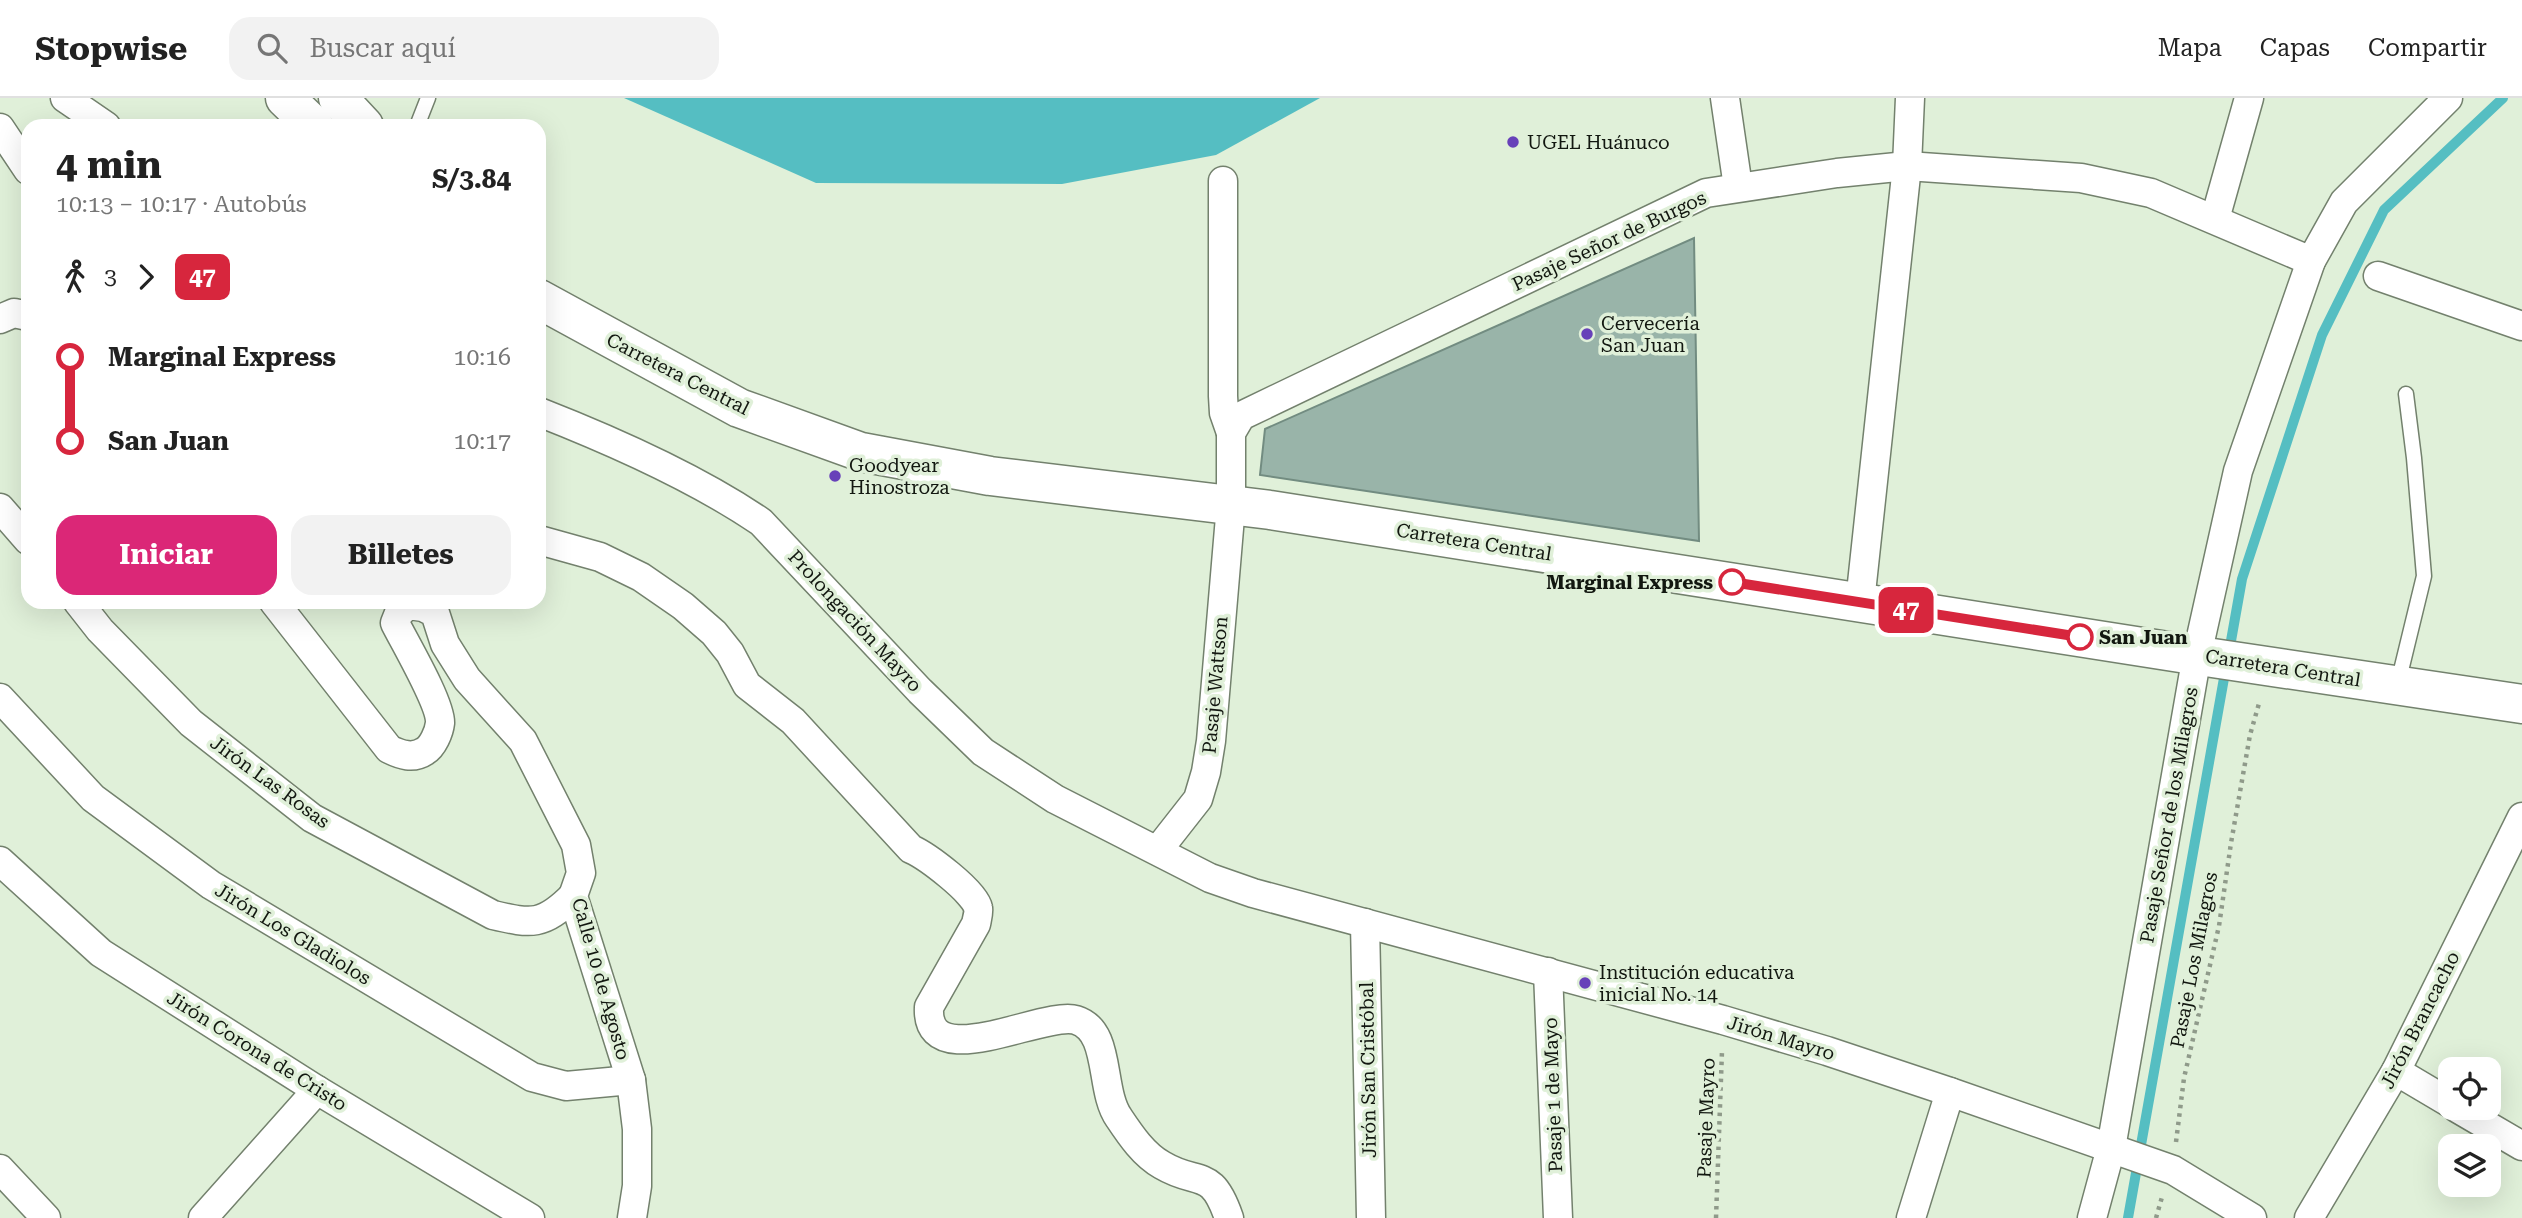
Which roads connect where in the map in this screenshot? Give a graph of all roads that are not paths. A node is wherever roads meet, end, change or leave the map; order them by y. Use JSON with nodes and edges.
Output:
{"nodes":[{"id":1,"x":65,"y":98,"type":"edge"},
{"id":2,"x":285,"y":98,"type":"edge"},
{"id":3,"x":338,"y":98,"type":"edge"},
{"id":4,"x":428,"y":98,"type":"edge"},
{"id":5,"x":1725,"y":98,"type":"edge"},
{"id":6,"x":1910,"y":98,"type":"edge"},
{"id":7,"x":2249,"y":98,"type":"edge"},
{"id":8,"x":2448,"y":98,"type":"edge"},
{"id":9,"x":96,"y":119,"type":"edge"},
{"id":10,"x":307,"y":119,"type":"edge"},
{"id":11,"x":358,"y":119,"type":"edge"},
{"id":12,"x":419,"y":119,"type":"edge"},
{"id":13,"x":0,"y":128,"type":"edge"},
{"id":14,"x":21,"y":160,"type":"edge"},
{"id":15,"x":1907,"y":166,"type":"junction"},
{"id":16,"x":1223,"y":181,"type":"dead end"},
{"id":17,"x":1738,"y":187,"type":"junction"},
{"id":18,"x":2215,"y":219,"type":"junction"},
{"id":19,"x":2311,"y":261,"type":"junction"},
{"id":20,"x":2378,"y":276,"type":"dead end"},
{"id":21,"x":546,"y":303,"type":"edge"},
{"id":22,"x":21,"y":314,"type":"edge"},
{"id":23,"x":0,"y":319,"type":"edge"},
{"id":24,"x":2522,"y":326,"type":"edge"},
{"id":25,"x":2406,"y":394,"type":"dead end"},
{"id":26,"x":546,"y":415,"type":"edge"},
{"id":27,"x":1231,"y":433,"type":"junction"},
{"id":28,"x":1231,"y":505,"type":"junction"},
{"id":29,"x":0,"y":508,"type":"edge"},
{"id":30,"x":21,"y":532,"type":"edge"},
{"id":31,"x":546,"y":542,"type":"edge"},
{"id":32,"x":1860,"y":602,"type":"junction"},
{"id":33,"x":84,"y":609,"type":"edge"},
{"id":34,"x":279,"y":609,"type":"edge"},
{"id":35,"x":404,"y":609,"type":"edge"},
{"id":36,"x":426,"y":609,"type":"edge"},
{"id":37,"x":2202,"y":656,"type":"junction"},
{"id":38,"x":2398,"y":685,"type":"junction"},
{"id":39,"x":0,"y":698,"type":"edge"},
{"id":40,"x":2522,"y":704,"type":"edge"},
{"id":41,"x":2522,"y":817,"type":"edge"},
{"id":42,"x":1158,"y":850,"type":"junction"},
{"id":43,"x":0,"y":861,"type":"edge"},
{"id":44,"x":573,"y":896,"type":"junction"},
{"id":45,"x":1365,"y":923,"type":"junction"},
{"id":46,"x":1548,"y":972,"type":"junction"},
{"id":47,"x":2396,"y":1071,"type":"junction"},
{"id":48,"x":631,"y":1080,"type":"junction"},
{"id":49,"x":317,"y":1090,"type":"junction"},
{"id":50,"x":1950,"y":1091,"type":"junction"},
{"id":51,"x":2438,"y":1096,"type":"edge"},
{"id":52,"x":2478,"y":1120,"type":"edge"},
{"id":53,"x":2522,"y":1146,"type":"edge"},
{"id":54,"x":2116,"y":1150,"type":"junction"},
{"id":55,"x":0,"y":1169,"type":"edge"},
{"id":56,"x":46,"y":1218,"type":"edge"},
{"id":57,"x":204,"y":1218,"type":"edge"},
{"id":58,"x":530,"y":1218,"type":"edge"},
{"id":59,"x":632,"y":1218,"type":"edge"},
{"id":60,"x":1228,"y":1218,"type":"edge"},
{"id":61,"x":1371,"y":1218,"type":"edge"},
{"id":62,"x":1558,"y":1218,"type":"edge"},
{"id":63,"x":1911,"y":1218,"type":"edge"},
{"id":64,"x":2091,"y":1218,"type":"edge"},
{"id":65,"x":2252,"y":1218,"type":"edge"},
{"id":66,"x":2309,"y":1218,"type":"edge"}],
"edges":[{"from":1,"to":9,"type":"street"},
{"from":2,"to":10,"type":"highway"},
{"from":3,"to":11,"type":"highway"},
{"from":4,"to":12,"type":"lane"},
{"from":5,"to":17,"type":"street"},
{"from":6,"to":15,"type":"street"},
{"from":7,"to":18,"type":"street"},
{"from":8,"to":19,"type":"street","name":"Pasaje Señor de los Milagros"},
{"from":13,"to":14,"type":"street"},
{"from":15,"to":17,"type":"street","name":"Pasaje Señor de Burgos"},
{"from":15,"to":18,"type":"street","name":"Pasaje Señor de Burgos"},
{"from":15,"to":32,"type":"street"},
{"from":16,"to":27,"type":"street"},
{"from":17,"to":27,"type":"street","name":"Pasaje Señor de Burgos"},
{"from":18,"to":19,"type":"street","name":"Pasaje Señor de Burgos"},
{"from":19,"to":37,"type":"street","name":"Pasaje Señor de los Milagros"},
{"from":20,"to":24,"type":"street"},
{"from":21,"to":28,"type":"highway","name":"Carretera Central"},
{"from":22,"to":23,"type":"street"},
{"from":25,"to":38,"type":"lane"},
{"from":26,"to":42,"type":"street","name":"Prolongación Mayro"},
{"from":27,"to":28,"type":"street"},
{"from":28,"to":32,"type":"highway","name":"Carretera Central"},
{"from":28,"to":42,"type":"street","name":"Pasaje Wattson"},
{"from":29,"to":30,"type":"street"},
{"from":31,"to":60,"type":"street"},
{"from":32,"to":37,"type":"highway","name":"Carretera Central"},
{"from":33,"to":44,"type":"street","name":"Jirón Las Rosas"},
{"from":34,"to":35,"type":"street","name":"Calle 10 de Agosto"},
{"from":36,"to":44,"type":"street","name":"Calle 10 de Agosto"},
{"from":37,"to":38,"type":"highway","name":"Carretera Central"},
{"from":37,"to":54,"type":"street","name":"Pasaje Señor de los Milagros"},
{"from":38,"to":40,"type":"highway","name":"Carretera Central"},
{"from":39,"to":48,"type":"street","name":"Jirón Los Gladiolos"},
{"from":41,"to":47,"type":"street","name":"Jirón Brancacho"},
{"from":42,"to":45,"type":"street","name":"Jirón Mayro"},
{"from":43,"to":49,"type":"street","name":"Jirón Corona de Cristo"},
{"from":44,"to":48,"type":"street","name":"Calle 10 de Agosto"},
{"from":45,"to":46,"type":"street","name":"Jirón Mayro"},
{"from":45,"to":61,"type":"street","name":"Jirón San Cristóbal"},
{"from":46,"to":50,"type":"street","name":"Jirón Mayro"},
{"from":46,"to":62,"type":"street","name":"Pasaje 1 de Mayo"},
{"from":47,"to":51,"type":"street"},
{"from":47,"to":66,"type":"street","name":"Jirón Brancacho"},
{"from":48,"to":59,"type":"street","name":"Calle 10 de Agosto"},
{"from":49,"to":57,"type":"street"},
{"from":49,"to":58,"type":"street","name":"Jirón Corona de Cristo"},
{"from":50,"to":54,"type":"street","name":"Jirón Mayro"},
{"from":50,"to":63,"type":"street"},
{"from":52,"to":53,"type":"street"},
{"from":54,"to":64,"type":"street","name":"Pasaje Señor de los Milagros"},
{"from":54,"to":65,"type":"street","name":"Jirón Mayro"},
{"from":55,"to":56,"type":"street"}]}
